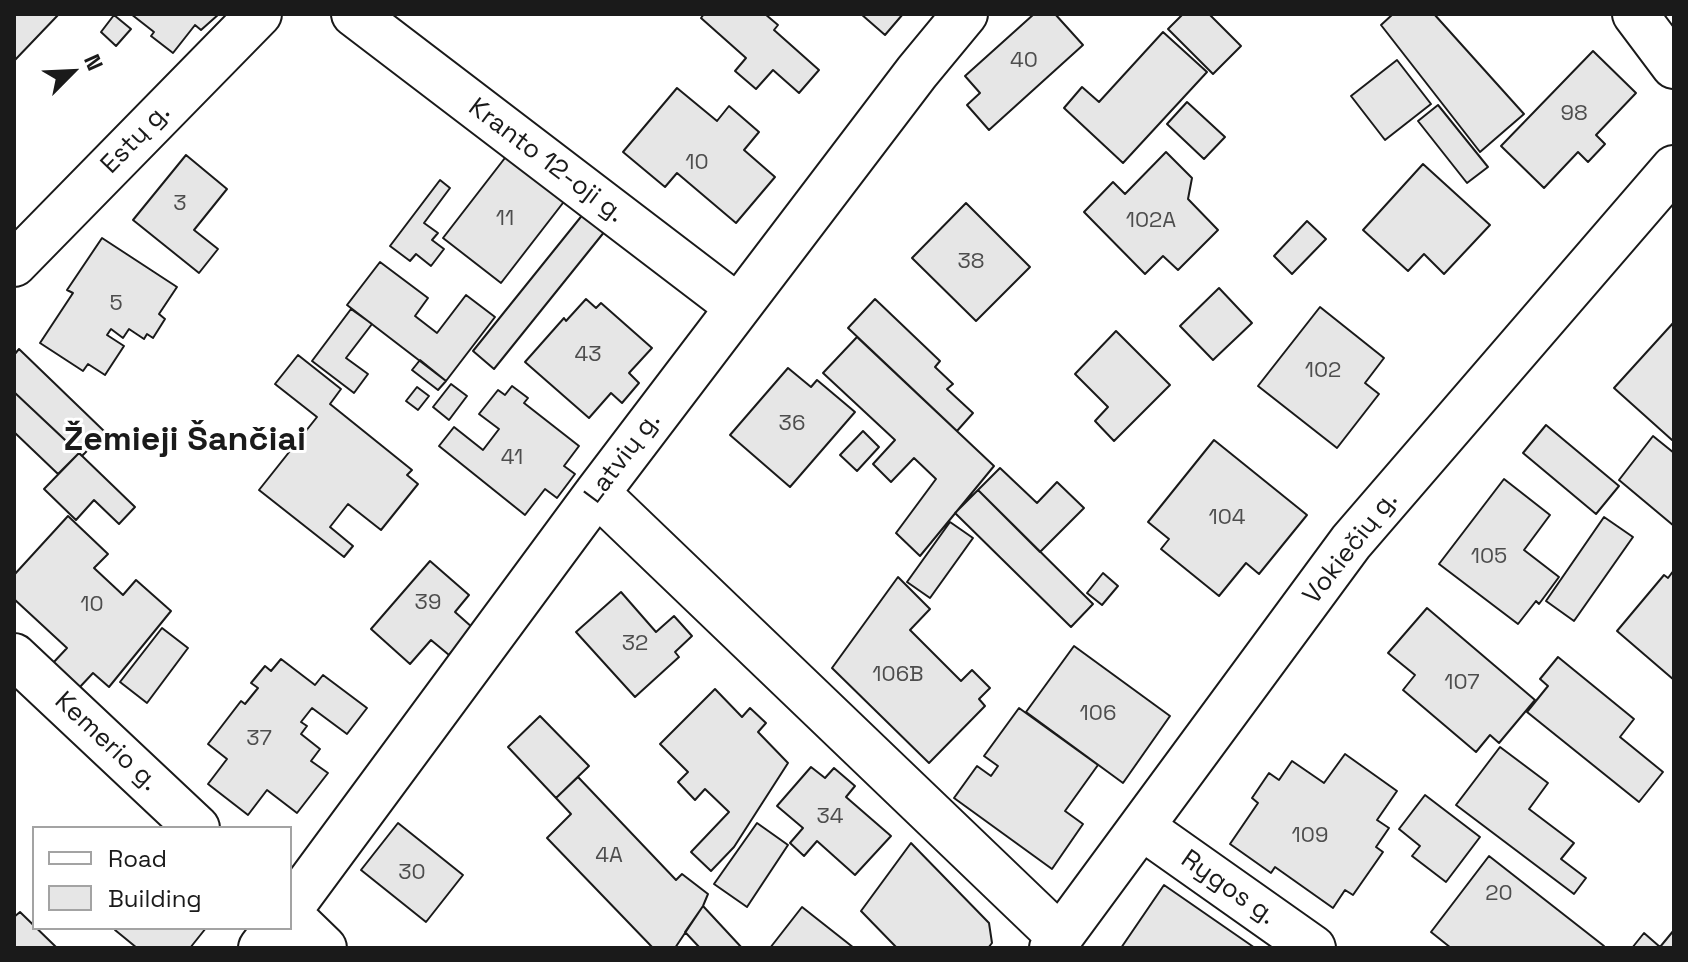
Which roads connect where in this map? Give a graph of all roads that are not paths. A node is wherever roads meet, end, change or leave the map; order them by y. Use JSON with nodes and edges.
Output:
{"nodes":[{"id":1,"x":259,"y":14,"type":"edge"},
{"id":2,"x":354,"y":14,"type":"edge"},
{"id":3,"x":965,"y":14,"type":"edge"},
{"id":4,"x":1635,"y":14,"type":"edge"},
{"id":5,"x":1674,"y":66,"type":"edge"},
{"id":6,"x":1673,"y":170,"type":"edge"},
{"id":7,"x":14,"y":264,"type":"edge"},
{"id":8,"x":738,"y":307,"type":"junction"},
{"id":9,"x":597,"y":493,"type":"junction"},
{"id":10,"x":14,"y":656,"type":"edge"},
{"id":11,"x":195,"y":826,"type":"edge"},
{"id":12,"x":1143,"y":828,"type":"junction"},
{"id":13,"x":292,"y":909,"type":"edge"},
{"id":14,"x":292,"y":914,"type":"edge"},
{"id":15,"x":274,"y":930,"type":"edge"},
{"id":16,"x":1056,"y":943,"type":"edge"},
{"id":17,"x":261,"y":948,"type":"edge"},
{"id":18,"x":324,"y":948,"type":"edge"},
{"id":19,"x":1313,"y":948,"type":"edge"}],
"edges":[{"from":1,"to":7,"type":"street","name":"Estų g."},
{"from":2,"to":8,"type":"street","name":"Kranto 12-oji g."},
{"from":3,"to":8,"type":"street","name":"Latvių g."},
{"from":4,"to":5,"type":"street"},
{"from":6,"to":12,"type":"street","name":"Vokiečių g."},
{"from":8,"to":9,"type":"street","name":"Latvių g."},
{"from":9,"to":13,"type":"street","name":"Latvių g."},
{"from":9,"to":16,"type":"street"},
{"from":10,"to":11,"type":"street","name":"Kemerio g."},
{"from":12,"to":16,"type":"street","name":"Vokiečių g."},
{"from":12,"to":19,"type":"street","name":"Rygos g."},
{"from":14,"to":18,"type":"street"},
{"from":15,"to":17,"type":"street"}]}
